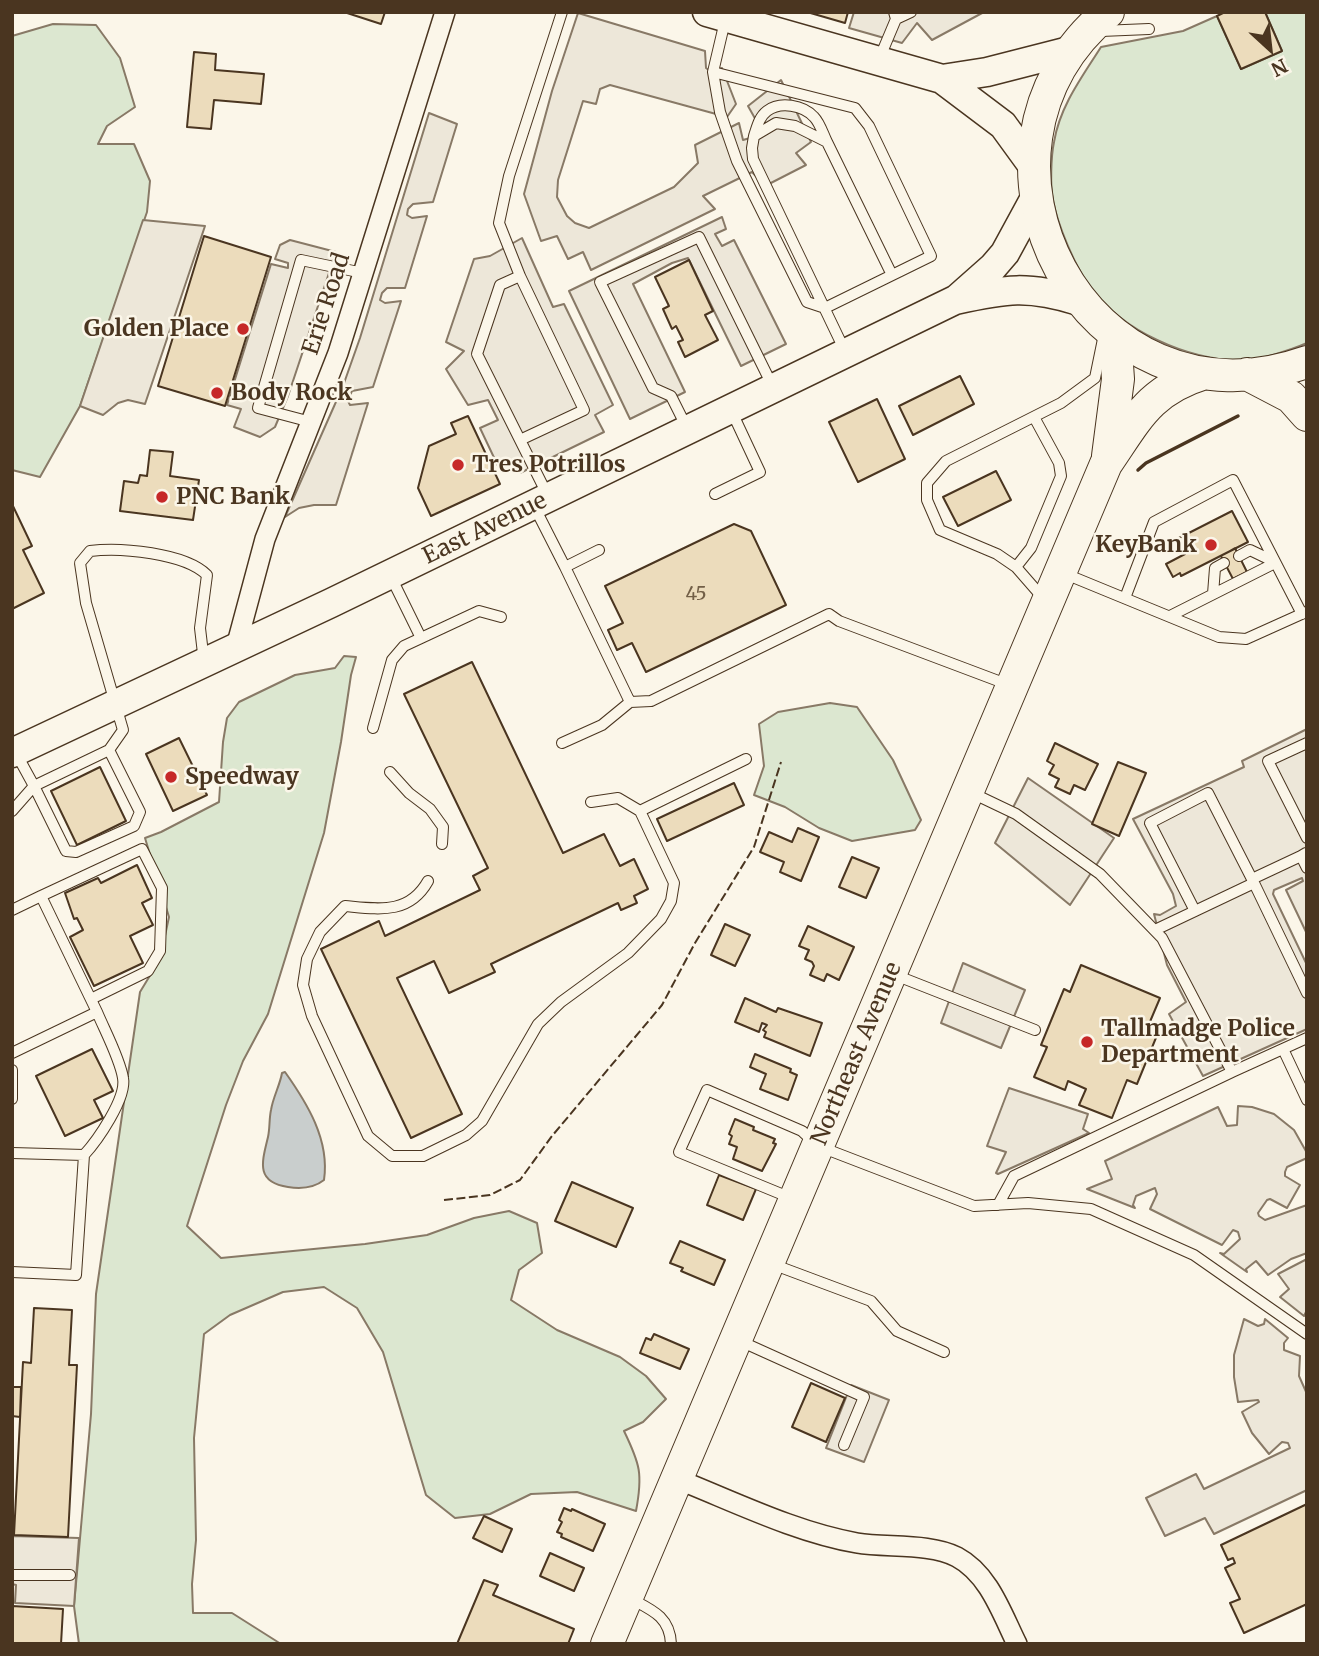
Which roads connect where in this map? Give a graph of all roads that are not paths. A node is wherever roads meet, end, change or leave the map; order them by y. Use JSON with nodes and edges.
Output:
{"nodes":[{"id":1,"x":444,"y":12,"type":"edge"},
{"id":2,"x":562,"y":12,"type":"edge"},
{"id":3,"x":911,"y":12,"type":"edge"},
{"id":4,"x":717,"y":15,"type":"edge"},
{"id":5,"x":895,"y":16,"type":"edge"},
{"id":6,"x":1087,"y":29,"type":"edge"},
{"id":7,"x":1149,"y":29,"type":"dead end"},
{"id":8,"x":878,"y":61,"type":"junction"},
{"id":9,"x":713,"y":72,"type":"junction"},
{"id":10,"x":942,"y":79,"type":"junction"},
{"id":11,"x":754,"y":136,"type":"junction"},
{"id":12,"x":827,"y":142,"type":"junction"},
{"id":13,"x":1036,"y":183,"type":"junction"},
{"id":14,"x":363,"y":274,"type":"junction"},
{"id":15,"x":892,"y":275,"type":"junction"},
{"id":16,"x":520,"y":276,"type":"junction"},
{"id":17,"x":955,"y":300,"type":"junction"},
{"id":18,"x":1079,"y":301,"type":"junction"},
{"id":19,"x":825,"y":309,"type":"junction"},
{"id":20,"x":1110,"y":332,"type":"junction"},
{"id":21,"x":846,"y":353,"type":"junction"},
{"id":22,"x":1307,"y":362,"type":"edge"},
{"id":23,"x":1205,"y":373,"type":"junction"},
{"id":24,"x":1247,"y":374,"type":"junction"},
{"id":25,"x":774,"y":388,"type":"junction"},
{"id":26,"x":731,"y":409,"type":"junction"},
{"id":27,"x":1307,"y":415,"type":"edge"},
{"id":28,"x":1034,"y":417,"type":"junction"},
{"id":29,"x":312,"y":422,"type":"junction"},
{"id":30,"x":688,"y":430,"type":"junction"},
{"id":31,"x":520,"y":440,"type":"junction"},
{"id":32,"x":1106,"y":464,"type":"junction"},
{"id":33,"x":715,"y":494,"type":"dead end"},
{"id":34,"x":541,"y":501,"type":"junction"},
{"id":35,"x":599,"y":550,"type":"dead end"},
{"id":36,"x":1239,"y":556,"type":"dead end"},
{"id":37,"x":1224,"y":562,"type":"dead end"},
{"id":38,"x":1275,"y":563,"type":"junction"},
{"id":39,"x":565,"y":567,"type":"junction"},
{"id":40,"x":1016,"y":567,"type":"junction"},
{"id":41,"x":1060,"y":572,"type":"junction"},
{"id":42,"x":390,"y":574,"type":"junction"},
{"id":43,"x":1213,"y":594,"type":"junction"},
{"id":44,"x":1125,"y":598,"type":"junction"},
{"id":45,"x":1047,"y":603,"type":"junction"},
{"id":46,"x":1305,"y":613,"type":"edge"},
{"id":47,"x":501,"y":617,"type":"dead end"},
{"id":48,"x":1170,"y":617,"type":"junction"},
{"id":49,"x":421,"y":638,"type":"junction"},
{"id":50,"x":236,"y":647,"type":"junction"},
{"id":51,"x":204,"y":663,"type":"junction"},
{"id":52,"x":1013,"y":686,"type":"junction"},
{"id":53,"x":630,"y":702,"type":"junction"},
{"id":54,"x":115,"y":704,"type":"junction"},
{"id":55,"x":373,"y":728,"type":"dead end"},
{"id":56,"x":562,"y":743,"type":"dead end"},
{"id":57,"x":1307,"y":743,"type":"edge"},
{"id":58,"x":109,"y":750,"type":"junction"},
{"id":59,"x":14,"y":752,"type":"edge"},
{"id":60,"x":746,"y":759,"type":"dead end"},
{"id":61,"x":390,"y":772,"type":"dead end"},
{"id":62,"x":34,"y":786,"type":"junction"},
{"id":63,"x":968,"y":791,"type":"junction"},
{"id":64,"x":591,"y":802,"type":"dead end"},
{"id":65,"x":12,"y":811,"type":"edge"},
{"id":66,"x":640,"y":811,"type":"junction"},
{"id":67,"x":1307,"y":838,"type":"edge"},
{"id":68,"x":442,"y":844,"type":"dead end"},
{"id":69,"x":1304,"y":855,"type":"edge"},
{"id":70,"x":1307,"y":868,"type":"edge"},
{"id":71,"x":428,"y":881,"type":"dead end"},
{"id":72,"x":1253,"y":881,"type":"junction"},
{"id":73,"x":41,"y":896,"type":"junction"},
{"id":74,"x":12,"y":910,"type":"edge"},
{"id":75,"x":1195,"y":911,"type":"junction"},
{"id":76,"x":1155,"y":930,"type":"junction"},
{"id":77,"x":891,"y":973,"type":"junction"},
{"id":78,"x":1307,"y":993,"type":"edge"},
{"id":79,"x":91,"y":999,"type":"junction"},
{"id":80,"x":97,"y":1012,"type":"junction"},
{"id":81,"x":1035,"y":1030,"type":"dead end"},
{"id":82,"x":1307,"y":1038,"type":"edge"},
{"id":83,"x":1283,"y":1049,"type":"junction"},
{"id":84,"x":12,"y":1053,"type":"edge"},
{"id":85,"x":12,"y":1070,"type":"edge"},
{"id":86,"x":1232,"y":1072,"type":"junction"},
{"id":87,"x":12,"y":1099,"type":"edge"},
{"id":88,"x":1307,"y":1100,"type":"edge"},
{"id":89,"x":818,"y":1146,"type":"junction"},
{"id":90,"x":12,"y":1153,"type":"edge"},
{"id":91,"x":85,"y":1155,"type":"junction"},
{"id":92,"x":795,"y":1199,"type":"junction"},
{"id":93,"x":998,"y":1205,"type":"junction"},
{"id":94,"x":769,"y":1262,"type":"junction"},
{"id":95,"x":12,"y":1272,"type":"edge"},
{"id":96,"x":1307,"y":1334,"type":"edge"},
{"id":97,"x":736,"y":1339,"type":"junction"},
{"id":98,"x":944,"y":1352,"type":"dead end"},
{"id":99,"x":844,"y":1445,"type":"dead end"},
{"id":100,"x":677,"y":1479,"type":"junction"},
{"id":101,"x":12,"y":1575,"type":"edge"},
{"id":102,"x":70,"y":1575,"type":"dead end"},
{"id":103,"x":627,"y":1597,"type":"junction"},
{"id":104,"x":607,"y":1644,"type":"edge"},
{"id":105,"x":671,"y":1644,"type":"edge"},
{"id":106,"x":1017,"y":1644,"type":"edge"}],
"edges":[{"from":1,"to":14,"type":"street","name":"Erie Road"},
{"from":2,"to":16,"type":"lane"},
{"from":3,"to":5,"type":"lane"},
{"from":4,"to":8,"type":"main road"},
{"from":4,"to":9,"type":"lane"},
{"from":5,"to":8,"type":"lane"},
{"from":6,"to":7,"type":"lane"},
{"from":6,"to":10,"type":"main road"},
{"from":6,"to":13,"type":"main road"},
{"from":8,"to":10,"type":"main road"},
{"from":9,"to":15,"type":"lane"},
{"from":9,"to":19,"type":"lane"},
{"from":10,"to":13,"type":"main road"},
{"from":11,"to":12,"type":"lane"},
{"from":11,"to":12,"type":"lane"},
{"from":11,"to":19,"type":"lane"},
{"from":12,"to":15,"type":"lane"},
{"from":13,"to":17,"type":"main road","name":"East Avenue"},
{"from":13,"to":18,"type":"main road"},
{"from":14,"to":29,"type":"street","name":"Erie Road"},
{"from":14,"to":29,"type":"lane"},
{"from":15,"to":19,"type":"lane"},
{"from":16,"to":31,"type":"lane"},
{"from":16,"to":31,"type":"lane"},
{"from":17,"to":18,"type":"main road","name":"East Avenue"},
{"from":17,"to":21,"type":"main road","name":"East Avenue"},
{"from":18,"to":20,"type":"main road"},
{"from":19,"to":21,"type":"lane"},
{"from":20,"to":23,"type":"main road"},
{"from":20,"to":28,"type":"lane"},
{"from":20,"to":32,"type":"main road","name":"Northeast Avenue"},
{"from":21,"to":25,"type":"main road","name":"East Avenue"},
{"from":22,"to":24,"type":"main road"},
{"from":23,"to":24,"type":"main road"},
{"from":23,"to":32,"type":"main road","name":"Northeast Avenue"},
{"from":24,"to":27,"type":"main road"},
{"from":25,"to":26,"type":"main road","name":"East Avenue"},
{"from":25,"to":30,"type":"lane"},
{"from":26,"to":30,"type":"main road","name":"East Avenue"},
{"from":26,"to":33,"type":"lane"},
{"from":28,"to":40,"type":"lane"},
{"from":28,"to":40,"type":"lane"},
{"from":29,"to":50,"type":"street","name":"Erie Road"},
{"from":30,"to":34,"type":"main road","name":"East Avenue"},
{"from":31,"to":34,"type":"lane"},
{"from":32,"to":41,"type":"main road","name":"Northeast Avenue"},
{"from":34,"to":39,"type":"lane"},
{"from":34,"to":42,"type":"main road","name":"East Avenue"},
{"from":35,"to":39,"type":"lane"},
{"from":36,"to":38,"type":"lane"},
{"from":37,"to":43,"type":"lane"},
{"from":38,"to":43,"type":"lane"},
{"from":38,"to":44,"type":"lane"},
{"from":38,"to":46,"type":"lane"},
{"from":39,"to":53,"type":"lane"},
{"from":40,"to":45,"type":"lane"},
{"from":41,"to":44,"type":"lane"},
{"from":41,"to":45,"type":"main road","name":"Northeast Avenue"},
{"from":42,"to":49,"type":"lane"},
{"from":42,"to":50,"type":"main road","name":"East Avenue"},
{"from":43,"to":48,"type":"lane"},
{"from":44,"to":48,"type":"lane"},
{"from":45,"to":52,"type":"main road","name":"Northeast Avenue"},
{"from":46,"to":48,"type":"lane"},
{"from":47,"to":49,"type":"lane"},
{"from":49,"to":55,"type":"lane"},
{"from":50,"to":51,"type":"main road","name":"East Avenue"},
{"from":51,"to":54,"type":"main road","name":"East Avenue"},
{"from":51,"to":54,"type":"lane"},
{"from":52,"to":53,"type":"lane"},
{"from":52,"to":63,"type":"main road","name":"Northeast Avenue"},
{"from":53,"to":56,"type":"lane"},
{"from":54,"to":58,"type":"lane"},
{"from":54,"to":59,"type":"main road","name":"East Avenue"},
{"from":57,"to":67,"type":"lane"},
{"from":58,"to":62,"type":"lane"},
{"from":58,"to":62,"type":"lane"},
{"from":59,"to":62,"type":"lane"},
{"from":60,"to":66,"type":"lane"},
{"from":61,"to":68,"type":"lane"},
{"from":62,"to":65,"type":"lane"},
{"from":63,"to":76,"type":"lane"},
{"from":63,"to":77,"type":"main road","name":"Northeast Avenue"},
{"from":64,"to":66,"type":"lane"},
{"from":66,"to":71,"type":"lane"},
{"from":69,"to":70,"type":"lane"},
{"from":69,"to":72,"type":"lane"},
{"from":72,"to":75,"type":"lane"},
{"from":72,"to":75,"type":"lane"},
{"from":72,"to":78,"type":"lane"},
{"from":73,"to":74,"type":"lane"},
{"from":73,"to":79,"type":"lane"},
{"from":73,"to":79,"type":"lane"},
{"from":75,"to":76,"type":"lane"},
{"from":76,"to":86,"type":"lane"},
{"from":77,"to":81,"type":"lane"},
{"from":77,"to":89,"type":"main road","name":"Northeast Avenue"},
{"from":79,"to":80,"type":"lane"},
{"from":80,"to":84,"type":"lane"},
{"from":80,"to":91,"type":"lane"},
{"from":82,"to":83,"type":"lane"},
{"from":83,"to":86,"type":"lane"},
{"from":83,"to":88,"type":"lane"},
{"from":85,"to":87,"type":"lane"},
{"from":86,"to":93,"type":"lane"},
{"from":89,"to":92,"type":"main road","name":"Northeast Avenue"},
{"from":89,"to":92,"type":"lane"},
{"from":89,"to":93,"type":"lane"},
{"from":90,"to":91,"type":"lane"},
{"from":91,"to":95,"type":"lane"},
{"from":92,"to":94,"type":"main road","name":"Northeast Avenue"},
{"from":93,"to":96,"type":"lane"},
{"from":94,"to":97,"type":"main road","name":"Northeast Avenue"},
{"from":94,"to":98,"type":"lane"},
{"from":97,"to":99,"type":"lane"},
{"from":97,"to":100,"type":"main road","name":"Northeast Avenue"},
{"from":100,"to":103,"type":"main road","name":"Northeast Avenue"},
{"from":100,"to":106,"type":"street"},
{"from":101,"to":102,"type":"lane"},
{"from":103,"to":104,"type":"main road","name":"Northeast Avenue"},
{"from":103,"to":105,"type":"lane"}]}
